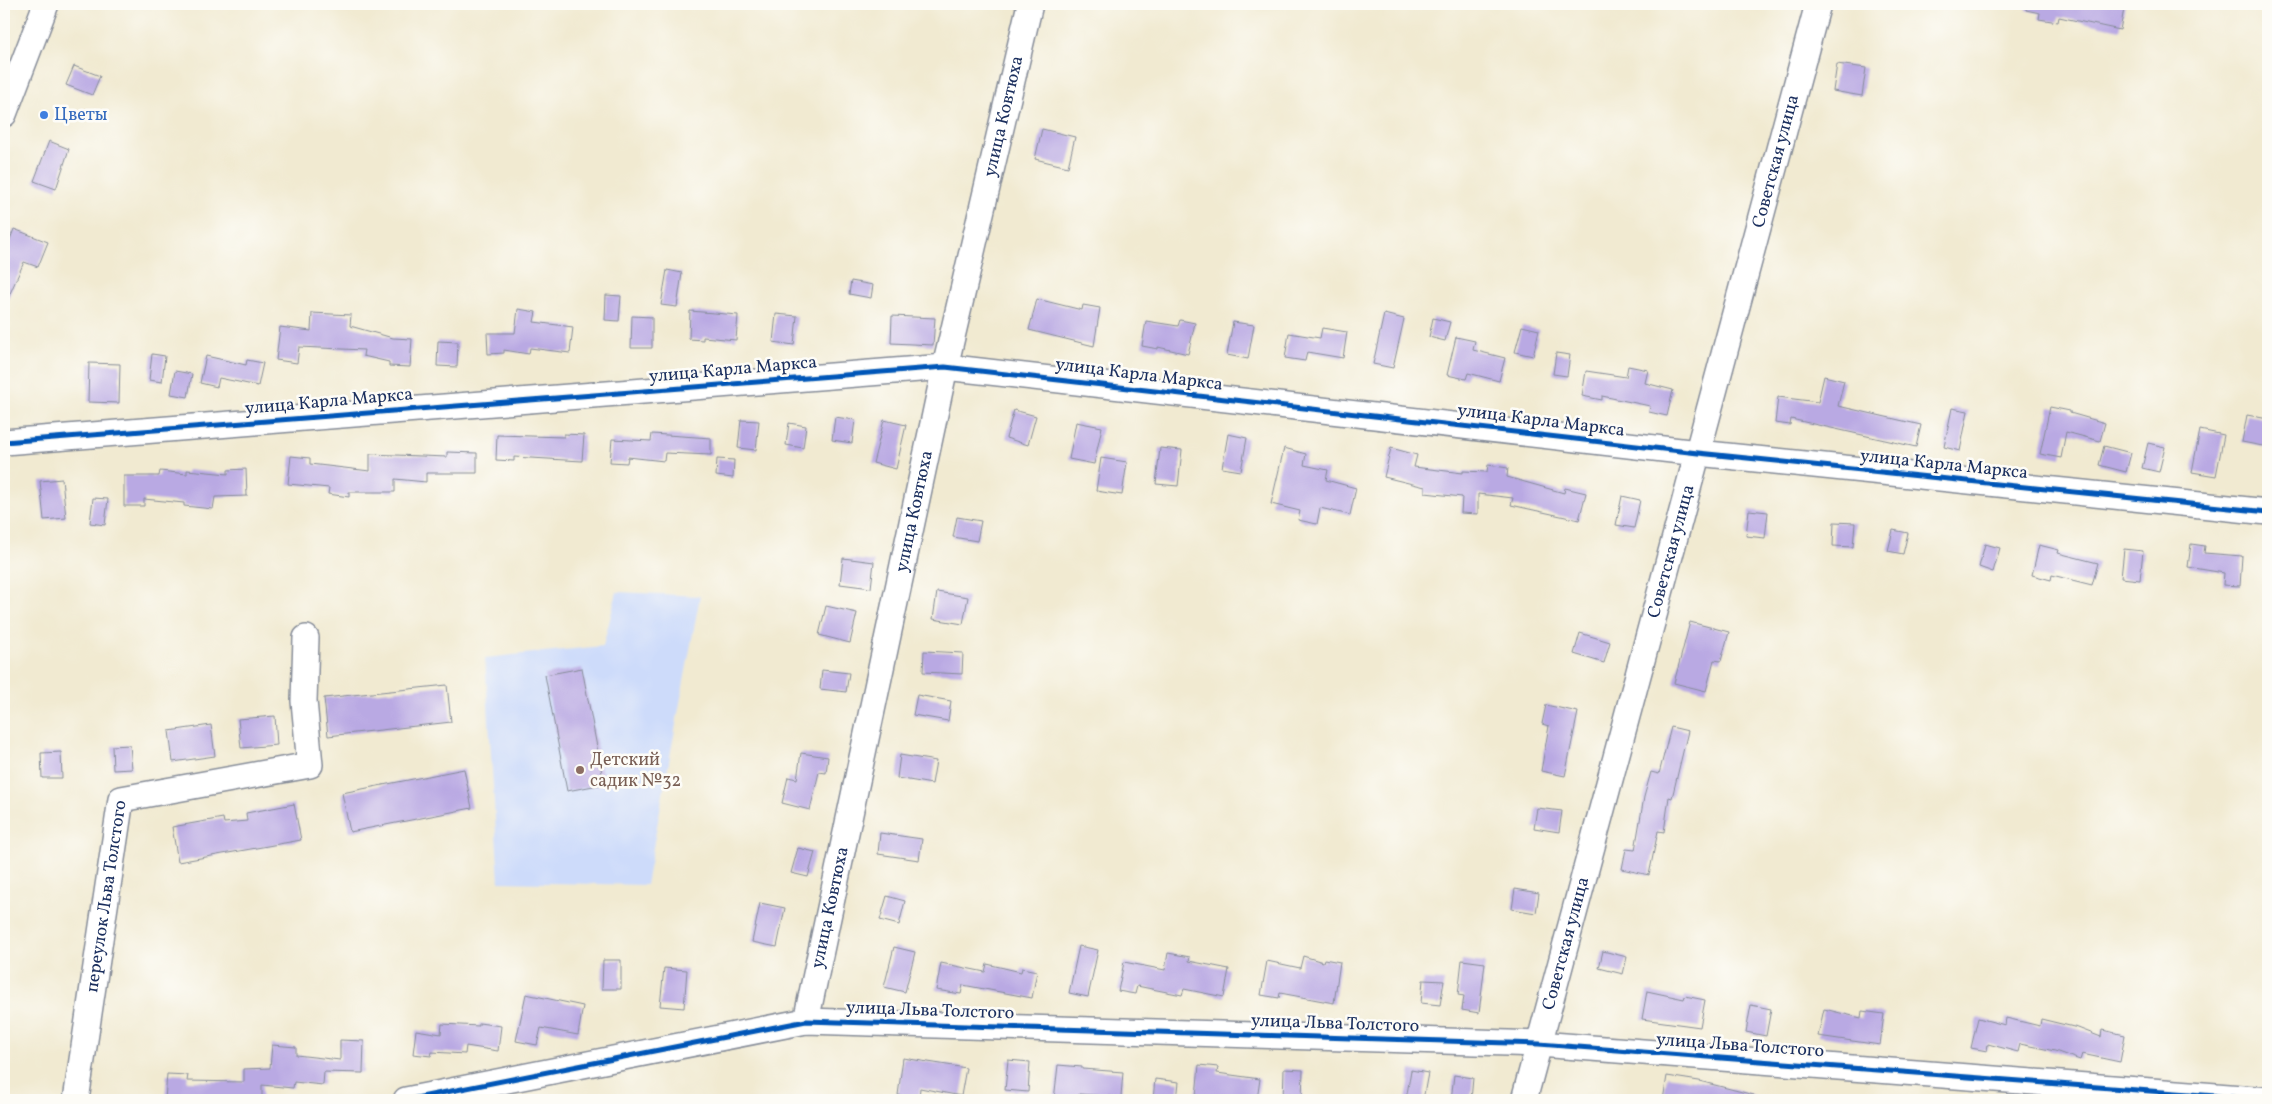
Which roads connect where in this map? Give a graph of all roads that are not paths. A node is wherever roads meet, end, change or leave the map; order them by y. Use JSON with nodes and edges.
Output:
{"nodes":[{"id":1,"x":46,"y":4,"type":"edge"},
{"id":2,"x":1030,"y":4,"type":"edge"},
{"id":3,"x":1818,"y":4,"type":"edge"},
{"id":4,"x":4,"y":114,"type":"edge"},
{"id":5,"x":945,"y":367,"type":"junction"},
{"id":6,"x":4,"y":442,"type":"edge"},
{"id":7,"x":1698,"y":453,"type":"junction"},
{"id":8,"x":2268,"y":512,"type":"edge"},
{"id":9,"x":306,"y":638,"type":"dead end"},
{"id":10,"x":806,"y":1021,"type":"junction"},
{"id":11,"x":1539,"y":1044,"type":"junction"},
{"id":12,"x":76,"y":1100,"type":"edge"},
{"id":13,"x":406,"y":1100,"type":"edge"},
{"id":14,"x":1524,"y":1100,"type":"edge"},
{"id":15,"x":2268,"y":1100,"type":"edge"}],
"edges":[{"from":1,"to":4,"type":"street"},
{"from":2,"to":5,"type":"street","name":"улица Ковтюха"},
{"from":3,"to":7,"type":"street","name":"Советская улица"},
{"from":5,"to":6,"type":"street","name":"улица Карла Маркса"},
{"from":5,"to":7,"type":"street","name":"улица Карла Маркса"},
{"from":5,"to":10,"type":"street","name":"улица Ковтюха"},
{"from":7,"to":8,"type":"street","name":"улица Карла Маркса"},
{"from":7,"to":11,"type":"street","name":"Советская улица"},
{"from":9,"to":12,"type":"street","name":"переулок Льва Толстого"},
{"from":10,"to":11,"type":"street","name":"улица Льва Толстого"},
{"from":10,"to":13,"type":"street","name":"улица Льва Толстого"},
{"from":11,"to":14,"type":"street","name":"Советская улица"},
{"from":11,"to":15,"type":"street","name":"улица Льва Толстого"}]}
